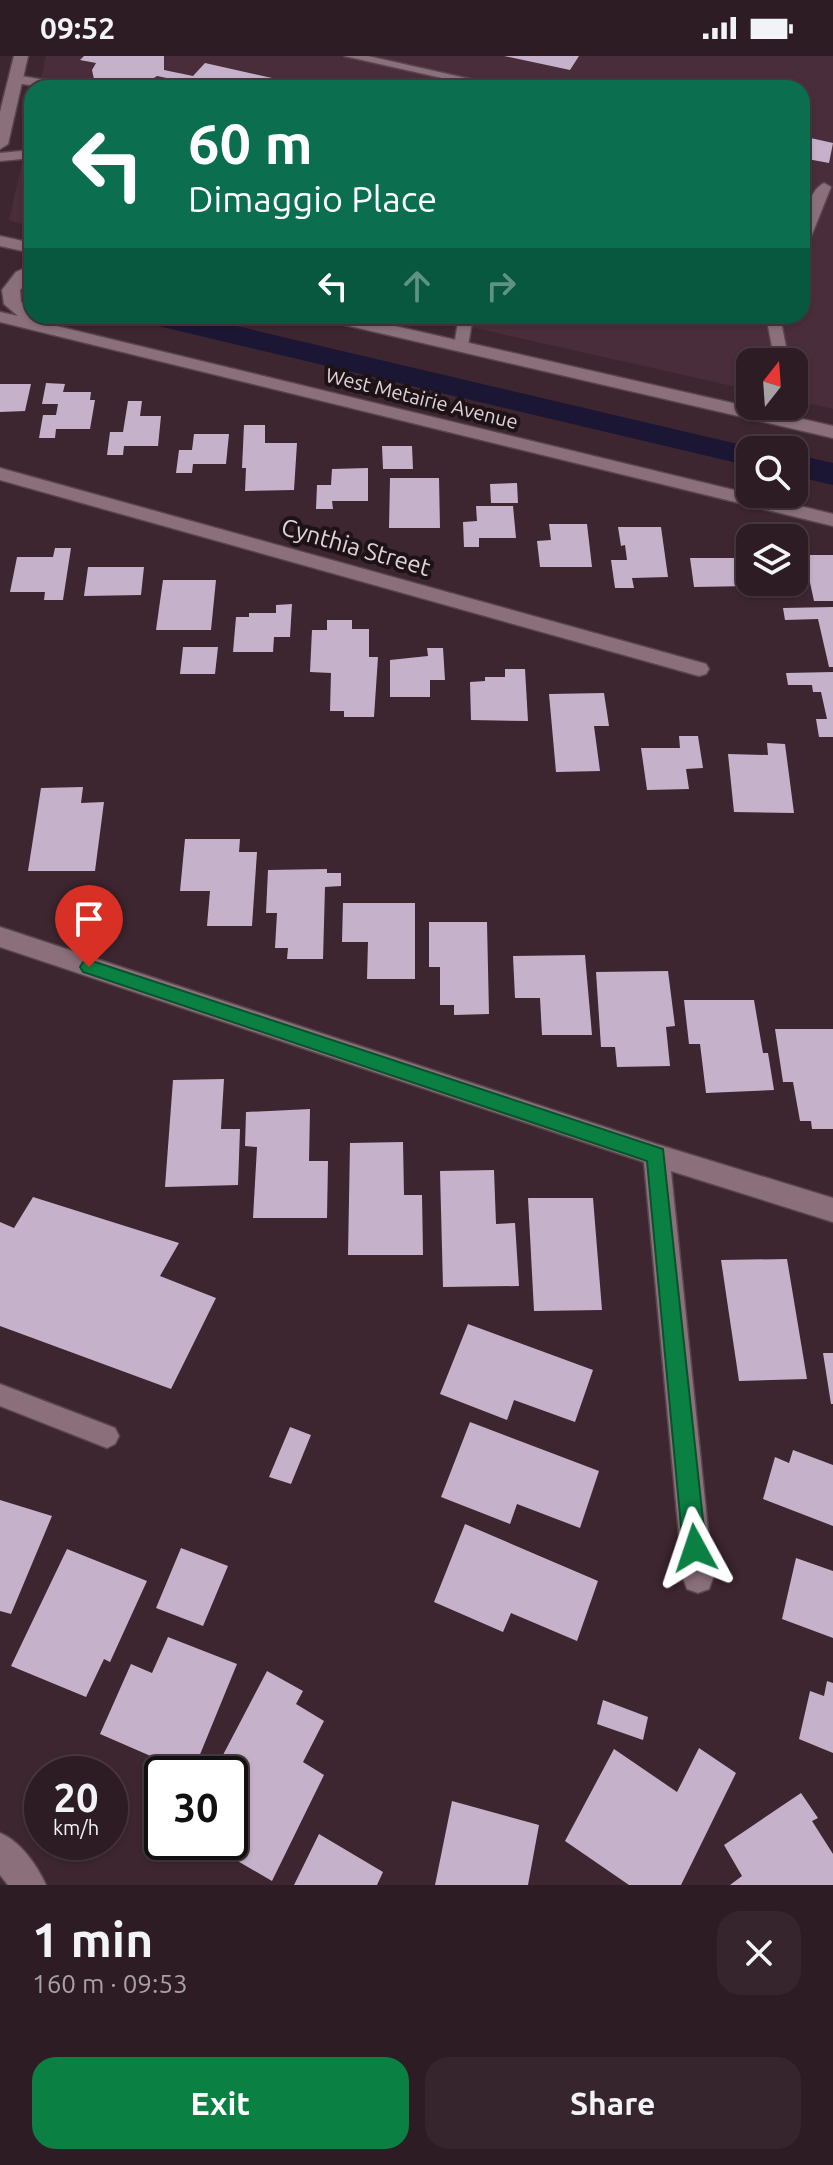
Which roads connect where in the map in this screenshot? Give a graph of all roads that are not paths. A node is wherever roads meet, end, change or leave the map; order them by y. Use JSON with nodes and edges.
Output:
{"nodes":[{"id":1,"x":21,"y":56,"type":"edge"},
{"id":2,"x":350,"y":56,"type":"edge"},
{"id":3,"x":15,"y":79,"type":"junction"},
{"id":4,"x":464,"y":79,"type":"dead end"},
{"id":5,"x":24,"y":80,"type":"edge"},
{"id":6,"x":0,"y":144,"type":"edge"},
{"id":7,"x":24,"y":155,"type":"edge"},
{"id":8,"x":0,"y":157,"type":"edge"},
{"id":9,"x":824,"y":187,"type":"dead end"},
{"id":10,"x":810,"y":222,"type":"edge"},
{"id":11,"x":0,"y":241,"type":"edge"},
{"id":12,"x":24,"y":246,"type":"edge"},
{"id":13,"x":24,"y":275,"type":"edge"},
{"id":14,"x":24,"y":315,"type":"edge"},
{"id":15,"x":0,"y":317,"type":"edge"},
{"id":16,"x":24,"y":323,"type":"edge"},
{"id":17,"x":27,"y":324,"type":"edge"},
{"id":18,"x":40,"y":324,"type":"edge"},
{"id":19,"x":363,"y":324,"type":"edge"},
{"id":20,"x":465,"y":324,"type":"edge"},
{"id":21,"x":775,"y":324,"type":"edge"},
{"id":22,"x":50,"y":330,"type":"junction"},
{"id":23,"x":461,"y":346,"type":"junction"},
{"id":24,"x":779,"y":348,"type":"edge"},
{"id":25,"x":736,"y":404,"type":"edge"},
{"id":26,"x":796,"y":420,"type":"edge"},
{"id":27,"x":833,"y":432,"type":"edge"},
{"id":28,"x":0,"y":474,"type":"edge"},
{"id":29,"x":833,"y":520,"type":"edge"},
{"id":30,"x":699,"y":669,"type":"dead end"},
{"id":31,"x":0,"y":937,"type":"edge"},
{"id":32,"x":656,"y":1155,"type":"junction"},
{"id":33,"x":833,"y":1210,"type":"edge"},
{"id":34,"x":0,"y":1395,"type":"edge"},
{"id":35,"x":107,"y":1436,"type":"dead end"},
{"id":36,"x":698,"y":1578,"type":"dead end"},
{"id":37,"x":0,"y":1849,"type":"edge"},
{"id":38,"x":29,"y":1885,"type":"edge"}],
"edges":[{"from":1,"to":3,"type":"street"},
{"from":2,"to":4,"type":"lane"},
{"from":3,"to":5,"type":"lane"},
{"from":3,"to":6,"type":"street"},
{"from":7,"to":8,"type":"lane"},
{"from":9,"to":10,"type":"lane"},
{"from":11,"to":12,"type":"street"},
{"from":13,"to":14,"type":"street"},
{"from":15,"to":16,"type":"street","name":"West Metairie Avenue"},
{"from":17,"to":22,"type":"street","name":"West Metairie Avenue"},
{"from":18,"to":22,"type":"street"},
{"from":19,"to":23,"type":"street"},
{"from":20,"to":23,"type":"lane"},
{"from":21,"to":24,"type":"lane"},
{"from":22,"to":29,"type":"street","name":"West Metairie Avenue"},
{"from":23,"to":25,"type":"street"},
{"from":26,"to":27,"type":"street"},
{"from":28,"to":30,"type":"street","name":"Cynthia Street"},
{"from":31,"to":32,"type":"street"},
{"from":32,"to":33,"type":"street"},
{"from":32,"to":36,"type":"street"},
{"from":34,"to":35,"type":"lane"},
{"from":37,"to":38,"type":"street"}]}
